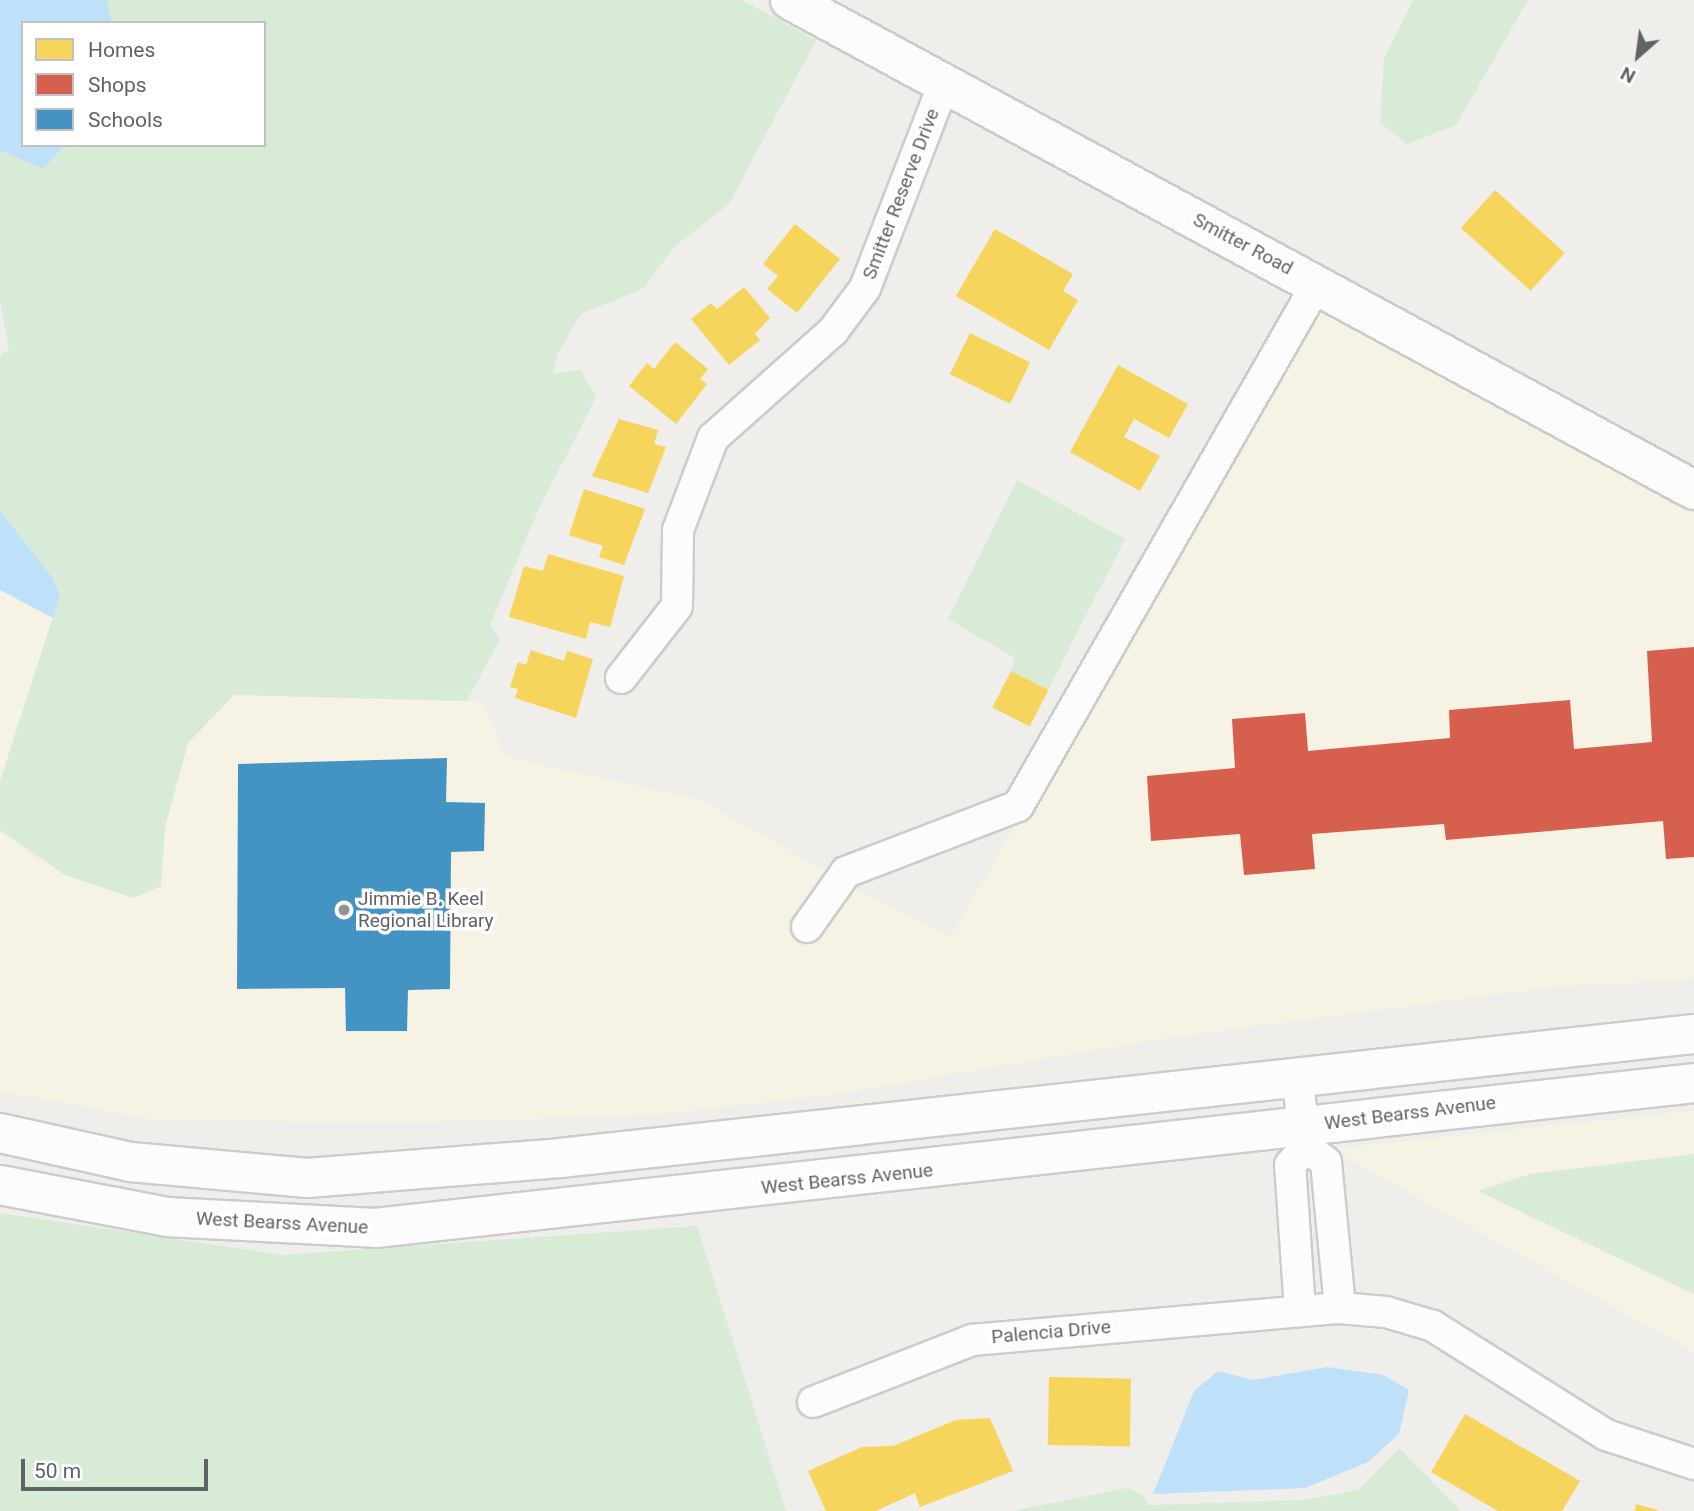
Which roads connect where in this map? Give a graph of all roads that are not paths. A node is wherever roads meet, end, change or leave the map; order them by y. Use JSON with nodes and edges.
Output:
{"nodes":[{"id":1,"x":790,"y":0,"type":"edge"},
{"id":2,"x":944,"y":83,"type":"junction"},
{"id":3,"x":1317,"y":284,"type":"junction"},
{"id":4,"x":1694,"y":490,"type":"edge"},
{"id":5,"x":621,"y":678,"type":"dead end"},
{"id":6,"x":807,"y":927,"type":"dead end"},
{"id":7,"x":1694,"y":1034,"type":"edge"},
{"id":8,"x":1297,"y":1076,"type":"junction"},
{"id":9,"x":1694,"y":1083,"type":"edge"},
{"id":10,"x":0,"y":1133,"type":"edge"},
{"id":11,"x":1305,"y":1137,"type":"junction"},
{"id":12,"x":560,"y":1158,"type":"junction"},
{"id":13,"x":0,"y":1185,"type":"edge"},
{"id":14,"x":310,"y":1228,"type":"junction"},
{"id":15,"x":1340,"y":1308,"type":"junction"},
{"id":16,"x":1300,"y":1310,"type":"junction"},
{"id":17,"x":813,"y":1402,"type":"dead end"},
{"id":18,"x":1694,"y":1464,"type":"edge"}],
"edges":[{"from":1,"to":2,"type":"main road","name":"Smitter Road"},
{"from":2,"to":3,"type":"main road","name":"Smitter Road"},
{"from":2,"to":5,"type":"street","name":"Smitter Reserve Drive"},
{"from":3,"to":4,"type":"main road","name":"Smitter Road"},
{"from":3,"to":6,"type":"street"},
{"from":7,"to":8,"type":"main road"},
{"from":8,"to":11,"type":"street"},
{"from":8,"to":12,"type":"main road"},
{"from":9,"to":11,"type":"main road","name":"West Bearss Avenue"},
{"from":10,"to":12,"type":"main road"},
{"from":11,"to":14,"type":"main road","name":"West Bearss Avenue"},
{"from":11,"to":15,"type":"street"},
{"from":11,"to":16,"type":"street"},
{"from":12,"to":14,"type":"main road"},
{"from":13,"to":14,"type":"main road","name":"West Bearss Avenue"},
{"from":15,"to":16,"type":"street","name":"Palencia Drive"},
{"from":15,"to":18,"type":"street","name":"Palencia Drive"},
{"from":16,"to":17,"type":"street","name":"Palencia Drive"}]}
